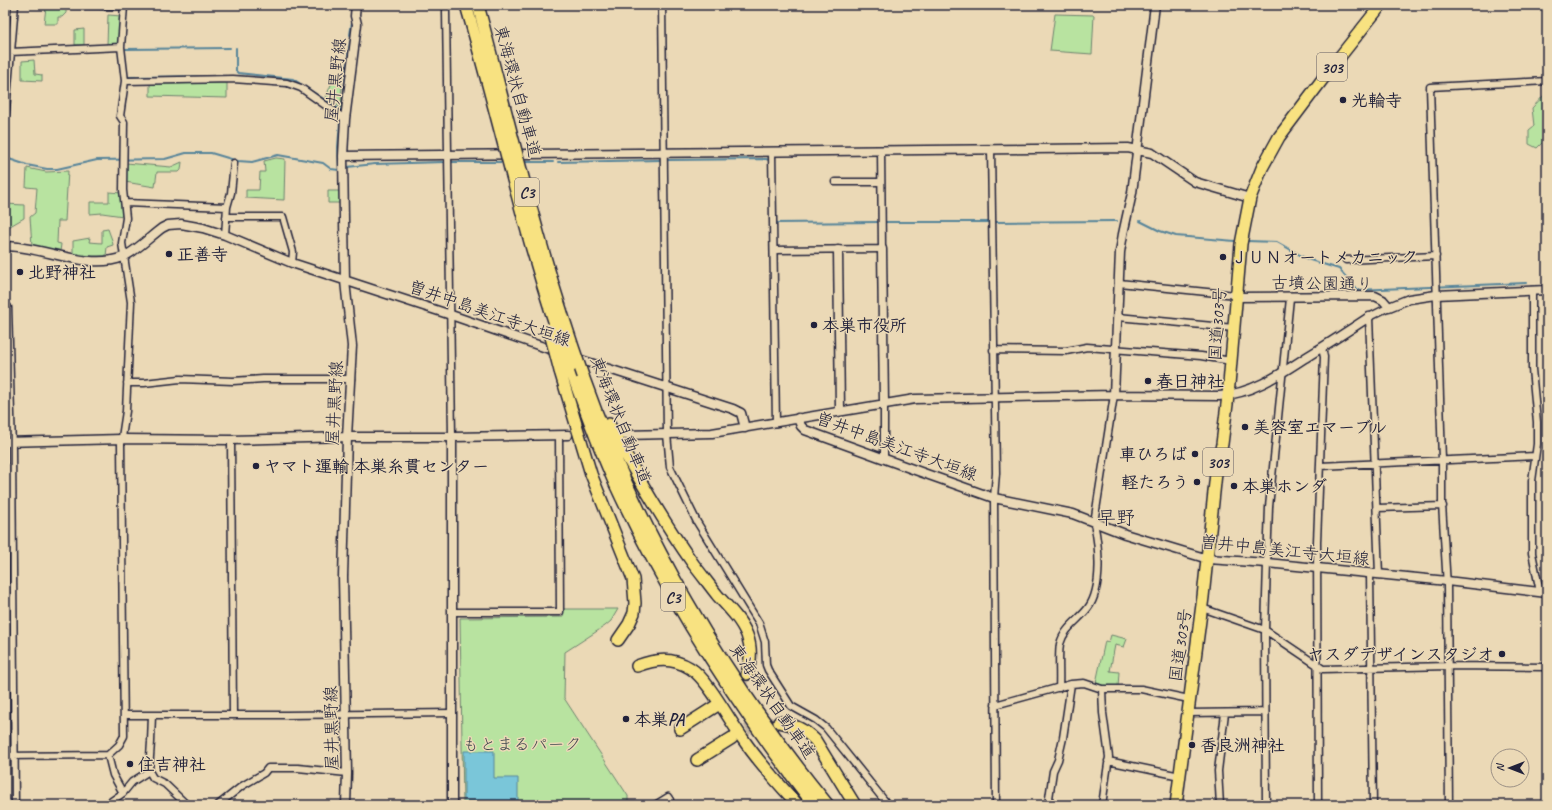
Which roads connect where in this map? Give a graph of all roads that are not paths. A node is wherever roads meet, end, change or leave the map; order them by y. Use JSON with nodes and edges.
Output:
{"nodes":[{"id":1,"x":15,"y":5,"type":"edge"},
{"id":2,"x":72,"y":5,"type":"edge"},
{"id":3,"x":356,"y":5,"type":"edge"},
{"id":4,"x":466,"y":5,"type":"edge"},
{"id":5,"x":478,"y":5,"type":"edge"},
{"id":6,"x":662,"y":5,"type":"edge"},
{"id":7,"x":1155,"y":5,"type":"edge"},
{"id":8,"x":1381,"y":6,"type":"edge"},
{"id":9,"x":446,"y":11,"type":"dead end"},
{"id":10,"x":121,"y":47,"type":"junction"},
{"id":11,"x":8,"y":56,"type":"edge"},
{"id":12,"x":125,"y":81,"type":"junction"},
{"id":13,"x":1547,"y":81,"type":"edge"},
{"id":14,"x":346,"y":119,"type":"junction"},
{"id":15,"x":5,"y":122,"type":"edge"},
{"id":16,"x":991,"y":149,"type":"junction"},
{"id":17,"x":1138,"y":149,"type":"junction"},
{"id":18,"x":881,"y":150,"type":"junction"},
{"id":19,"x":665,"y":152,"type":"junction"},
{"id":20,"x":772,"y":152,"type":"junction"},
{"id":21,"x":447,"y":155,"type":"junction"},
{"id":22,"x":343,"y":156,"type":"junction"},
{"id":23,"x":234,"y":163,"type":"dead end"},
{"id":24,"x":835,"y":182,"type":"dead end"},
{"id":25,"x":881,"y":182,"type":"junction"},
{"id":26,"x":1250,"y":198,"type":"junction"},
{"id":27,"x":125,"y":203,"type":"junction"},
{"id":28,"x":227,"y":206,"type":"junction"},
{"id":29,"x":226,"y":216,"type":"junction"},
{"id":30,"x":225,"y":234,"type":"junction"},
{"id":31,"x":5,"y":246,"type":"edge"},
{"id":32,"x":882,"y":249,"type":"junction"},
{"id":33,"x":774,"y":250,"type":"junction"},
{"id":34,"x":838,"y":250,"type":"junction"},
{"id":35,"x":1436,"y":256,"type":"junction"},
{"id":36,"x":123,"y":257,"type":"junction"},
{"id":37,"x":1346,"y":260,"type":"dead end"},
{"id":38,"x":292,"y":263,"type":"junction"},
{"id":39,"x":345,"y":281,"type":"junction"},
{"id":40,"x":1119,"y":283,"type":"junction"},
{"id":41,"x":1436,"y":290,"type":"junction"},
{"id":42,"x":1532,"y":290,"type":"junction"},
{"id":43,"x":1547,"y":290,"type":"edge"},
{"id":44,"x":1236,"y":296,"type":"junction"},
{"id":45,"x":1290,"y":298,"type":"junction"},
{"id":46,"x":5,"y":307,"type":"edge"},
{"id":47,"x":1389,"y":307,"type":"junction"},
{"id":48,"x":451,"y":315,"type":"junction"},
{"id":49,"x":1118,"y":317,"type":"junction"},
{"id":50,"x":1369,"y":317,"type":"junction"},
{"id":51,"x":1234,"y":328,"type":"junction"},
{"id":52,"x":1322,"y":348,"type":"junction"},
{"id":53,"x":993,"y":350,"type":"junction"},
{"id":54,"x":1116,"y":350,"type":"junction"},
{"id":55,"x":1231,"y":361,"type":"junction"},
{"id":56,"x":565,"y":370,"type":"junction"},
{"id":57,"x":1283,"y":372,"type":"junction"},
{"id":58,"x":583,"y":376,"type":"junction"},
{"id":59,"x":350,"y":379,"type":"junction"},
{"id":60,"x":127,"y":383,"type":"junction"},
{"id":61,"x":667,"y":388,"type":"junction"},
{"id":62,"x":1114,"y":395,"type":"junction"},
{"id":63,"x":994,"y":396,"type":"junction"},
{"id":64,"x":1228,"y":396,"type":"junction"},
{"id":65,"x":884,"y":403,"type":"junction"},
{"id":66,"x":840,"y":410,"type":"junction"},
{"id":67,"x":798,"y":418,"type":"junction"},
{"id":68,"x":776,"y":423,"type":"junction"},
{"id":69,"x":745,"y":428,"type":"junction"},
{"id":70,"x":625,"y":434,"type":"dead end"},
{"id":71,"x":667,"y":434,"type":"junction"},
{"id":72,"x":559,"y":435,"type":"junction"},
{"id":73,"x":568,"y":435,"type":"dead end"},
{"id":74,"x":347,"y":437,"type":"junction"},
{"id":75,"x":452,"y":437,"type":"junction"},
{"id":76,"x":122,"y":439,"type":"junction"},
{"id":77,"x":231,"y":440,"type":"junction"},
{"id":78,"x":8,"y":442,"type":"edge"},
{"id":79,"x":1535,"y":456,"type":"junction"},
{"id":80,"x":884,"y":459,"type":"junction"},
{"id":81,"x":1442,"y":460,"type":"junction"},
{"id":82,"x":1375,"y":463,"type":"junction"},
{"id":83,"x":1320,"y":466,"type":"junction"},
{"id":84,"x":994,"y":498,"type":"junction"},
{"id":85,"x":1443,"y":506,"type":"junction"},
{"id":86,"x":1377,"y":508,"type":"junction"},
{"id":87,"x":1094,"y":523,"type":"junction"},
{"id":88,"x":1208,"y":559,"type":"junction"},
{"id":89,"x":1267,"y":563,"type":"junction"},
{"id":90,"x":1317,"y":569,"type":"junction"},
{"id":91,"x":1370,"y":574,"type":"junction"},
{"id":92,"x":1379,"y":575,"type":"junction"},
{"id":93,"x":1447,"y":581,"type":"junction"},
{"id":94,"x":1543,"y":592,"type":"edge"},
{"id":95,"x":1202,"y":608,"type":"junction"},
{"id":96,"x":452,"y":612,"type":"junction"},
{"id":97,"x":1265,"y":630,"type":"junction"},
{"id":98,"x":618,"y":640,"type":"dead end"},
{"id":99,"x":1318,"y":665,"type":"junction"},
{"id":100,"x":638,"y":666,"type":"dead end"},
{"id":101,"x":1448,"y":666,"type":"junction"},
{"id":102,"x":1371,"y":667,"type":"junction"},
{"id":103,"x":1547,"y":667,"type":"edge"},
{"id":104,"x":747,"y":674,"type":"tunnel mouth"},
{"id":105,"x":1071,"y":684,"type":"junction"},
{"id":106,"x":1059,"y":688,"type":"junction"},
{"id":107,"x":1102,"y":689,"type":"junction"},
{"id":108,"x":1189,"y":699,"type":"junction"},
{"id":109,"x":995,"y":705,"type":"junction"},
{"id":110,"x":716,"y":706,"type":"tunnel mouth"},
{"id":111,"x":1265,"y":712,"type":"junction"},
{"id":112,"x":452,"y":713,"type":"junction"},
{"id":113,"x":1188,"y":713,"type":"junction"},
{"id":114,"x":1225,"y":713,"type":"junction"},
{"id":115,"x":346,"y":714,"type":"junction"},
{"id":116,"x":124,"y":715,"type":"junction"},
{"id":117,"x":152,"y":715,"type":"junction"},
{"id":118,"x":233,"y":715,"type":"junction"},
{"id":119,"x":779,"y":722,"type":"tunnel mouth"},
{"id":120,"x":680,"y":729,"type":"dead end"},
{"id":121,"x":732,"y":738,"type":"tunnel mouth"},
{"id":122,"x":108,"y":755,"type":"junction"},
{"id":123,"x":5,"y":756,"type":"edge"},
{"id":124,"x":14,"y":756,"type":"junction"},
{"id":125,"x":697,"y":760,"type":"dead end"},
{"id":126,"x":1108,"y":761,"type":"junction"},
{"id":127,"x":149,"y":772,"type":"junction"},
{"id":128,"x":347,"y":773,"type":"junction"},
{"id":129,"x":1180,"y":776,"type":"junction"},
{"id":130,"x":123,"y":792,"type":"junction"},
{"id":131,"x":15,"y":805,"type":"edge"},
{"id":132,"x":106,"y":805,"type":"edge"},
{"id":133,"x":187,"y":805,"type":"edge"},
{"id":134,"x":218,"y":805,"type":"edge"},
{"id":135,"x":346,"y":805,"type":"edge"},
{"id":136,"x":452,"y":805,"type":"edge"},
{"id":137,"x":656,"y":805,"type":"edge"},
{"id":138,"x":670,"y":805,"type":"edge"},
{"id":139,"x":798,"y":805,"type":"edge"},
{"id":140,"x":814,"y":805,"type":"edge"},
{"id":141,"x":828,"y":805,"type":"edge"},
{"id":142,"x":855,"y":805,"type":"edge"},
{"id":143,"x":888,"y":805,"type":"edge"},
{"id":144,"x":996,"y":805,"type":"edge"},
{"id":145,"x":1048,"y":805,"type":"edge"},
{"id":146,"x":1102,"y":805,"type":"edge"},
{"id":147,"x":1176,"y":805,"type":"edge"},
{"id":148,"x":1220,"y":805,"type":"edge"},
{"id":149,"x":1266,"y":805,"type":"edge"},
{"id":150,"x":1318,"y":805,"type":"edge"},
{"id":151,"x":1373,"y":805,"type":"edge"},
{"id":152,"x":1449,"y":805,"type":"edge"}],
"edges":[{"from":1,"to":11,"type":"street"},
{"from":2,"to":10,"type":"street"},
{"from":3,"to":14,"type":"street","name":"屋井黒野線"},
{"from":4,"to":56,"type":"highway","name":"東海環状自動車道","number":"C3","bridge":true},
{"from":5,"to":58,"type":"highway","name":"東海環状自動車道","number":"C3","bridge":true},
{"from":6,"to":19,"type":"street"},
{"from":7,"to":17,"type":"street"},
{"from":8,"to":26,"type":"highway","name":"国道303号","number":"303"},
{"from":9,"to":21,"type":"street"},
{"from":10,"to":11,"type":"street"},
{"from":10,"to":12,"type":"street"},
{"from":11,"to":15,"type":"street"},
{"from":12,"to":14,"type":"street"},
{"from":12,"to":27,"type":"street"},
{"from":13,"to":35,"type":"street"},
{"from":14,"to":22,"type":"street","name":"屋井黒野線"},
{"from":16,"to":17,"type":"street"},
{"from":16,"to":18,"type":"street"},
{"from":16,"to":53,"type":"street"},
{"from":17,"to":26,"type":"street"},
{"from":17,"to":40,"type":"street"},
{"from":18,"to":20,"type":"street"},
{"from":18,"to":25,"type":"street"},
{"from":19,"to":20,"type":"street"},
{"from":19,"to":21,"type":"street"},
{"from":19,"to":61,"type":"street"},
{"from":20,"to":33,"type":"street"},
{"from":21,"to":22,"type":"street"},
{"from":21,"to":48,"type":"street"},
{"from":22,"to":39,"type":"street","name":"屋井黒野線"},
{"from":23,"to":28,"type":"street"},
{"from":24,"to":25,"type":"street"},
{"from":25,"to":32,"type":"street"},
{"from":26,"to":44,"type":"highway","name":"国道303号","number":"303"},
{"from":27,"to":28,"type":"street"},
{"from":27,"to":36,"type":"street"},
{"from":28,"to":29,"type":"street"},
{"from":29,"to":30,"type":"street"},
{"from":29,"to":38,"type":"street"},
{"from":30,"to":36,"type":"street","name":"曽井中島美江寺大垣線"},
{"from":30,"to":38,"type":"street","name":"曽井中島美江寺大垣線"},
{"from":31,"to":36,"type":"street"},
{"from":32,"to":34,"type":"street"},
{"from":32,"to":65,"type":"street"},
{"from":33,"to":34,"type":"street"},
{"from":33,"to":68,"type":"street"},
{"from":34,"to":66,"type":"street"},
{"from":35,"to":37,"type":"street"},
{"from":35,"to":41,"type":"street"},
{"from":36,"to":60,"type":"street"},
{"from":38,"to":39,"type":"street","name":"曽井中島美江寺大垣線"},
{"from":39,"to":48,"type":"street","name":"曽井中島美江寺大垣線"},
{"from":39,"to":59,"type":"street","name":"屋井黒野線"},
{"from":40,"to":44,"type":"street"},
{"from":40,"to":49,"type":"street"},
{"from":41,"to":42,"type":"street","name":"古墳公園通り"},
{"from":41,"to":47,"type":"street","name":"古墳公園通り"},
{"from":41,"to":81,"type":"street"},
{"from":42,"to":43,"type":"street","name":"古墳公園通り"},
{"from":42,"to":79,"type":"street"},
{"from":44,"to":45,"type":"street","name":"古墳公園通り"},
{"from":44,"to":51,"type":"highway","name":"国道303号","number":"303"},
{"from":45,"to":47,"type":"street","name":"古墳公園通り"},
{"from":45,"to":57,"type":"street"},
{"from":46,"to":78,"type":"street"},
{"from":47,"to":50,"type":"street"},
{"from":48,"to":61,"type":"street","name":"曽井中島美江寺大垣線"},
{"from":48,"to":75,"type":"street"},
{"from":49,"to":51,"type":"street"},
{"from":49,"to":54,"type":"street"},
{"from":50,"to":52,"type":"street"},
{"from":50,"to":82,"type":"street"},
{"from":51,"to":55,"type":"highway","name":"国道303号","number":"303"},
{"from":52,"to":57,"type":"street"},
{"from":52,"to":83,"type":"street"},
{"from":53,"to":54,"type":"street"},
{"from":53,"to":63,"type":"street"},
{"from":54,"to":55,"type":"street"},
{"from":54,"to":62,"type":"street"},
{"from":55,"to":64,"type":"highway","name":"国道303号","number":"303"},
{"from":56,"to":98,"type":"highway"},
{"from":56,"to":140,"type":"highway","name":"東海環状自動車道","number":"C3"},
{"from":57,"to":64,"type":"street"},
{"from":57,"to":89,"type":"street"},
{"from":58,"to":104,"type":"highway"},
{"from":58,"to":141,"type":"highway","name":"東海環状自動車道","number":"C3"},
{"from":59,"to":60,"type":"street"},
{"from":59,"to":74,"type":"street","name":"屋井黒野線"},
{"from":60,"to":76,"type":"street"},
{"from":61,"to":69,"type":"street","name":"曽井中島美江寺大垣線"},
{"from":61,"to":71,"type":"street"},
{"from":62,"to":63,"type":"street"},
{"from":62,"to":64,"type":"street"},
{"from":62,"to":87,"type":"street"},
{"from":63,"to":65,"type":"street"},
{"from":63,"to":84,"type":"street"},
{"from":64,"to":88,"type":"highway","name":"国道303号","number":"303"},
{"from":65,"to":66,"type":"street"},
{"from":65,"to":80,"type":"street"},
{"from":66,"to":67,"type":"street"},
{"from":67,"to":68,"type":"street","name":"曽井中島美江寺大垣線"},
{"from":67,"to":80,"type":"street","name":"曽井中島美江寺大垣線"},
{"from":68,"to":69,"type":"street","name":"曽井中島美江寺大垣線"},
{"from":69,"to":71,"type":"street"},
{"from":70,"to":71,"type":"street"},
{"from":71,"to":143,"type":"street"},
{"from":72,"to":73,"type":"street"},
{"from":72,"to":75,"type":"street"},
{"from":72,"to":96,"type":"street"},
{"from":74,"to":75,"type":"street"},
{"from":74,"to":77,"type":"street"},
{"from":74,"to":115,"type":"street","name":"屋井黒野線"},
{"from":75,"to":96,"type":"street"},
{"from":76,"to":77,"type":"street"},
{"from":76,"to":78,"type":"street"},
{"from":76,"to":116,"type":"street"},
{"from":77,"to":118,"type":"street"},
{"from":78,"to":124,"type":"street"},
{"from":79,"to":81,"type":"street"},
{"from":79,"to":94,"type":"street"},
{"from":80,"to":84,"type":"street","name":"曽井中島美江寺大垣線"},
{"from":81,"to":82,"type":"street"},
{"from":81,"to":85,"type":"street"},
{"from":82,"to":83,"type":"street"},
{"from":82,"to":86,"type":"street"},
{"from":83,"to":90,"type":"street"},
{"from":84,"to":87,"type":"street","name":"曽井中島美江寺大垣線"},
{"from":84,"to":109,"type":"street"},
{"from":85,"to":86,"type":"street"},
{"from":85,"to":93,"type":"street"},
{"from":86,"to":92,"type":"street"},
{"from":87,"to":88,"type":"street","name":"曽井中島美江寺大垣線"},
{"from":87,"to":106,"type":"street"},
{"from":88,"to":89,"type":"street","name":"曽井中島美江寺大垣線"},
{"from":88,"to":95,"type":"highway","name":"国道303号","number":"303"},
{"from":89,"to":90,"type":"street","name":"曽井中島美江寺大垣線"},
{"from":89,"to":97,"type":"street"},
{"from":90,"to":91,"type":"street","name":"曽井中島美江寺大垣線"},
{"from":90,"to":99,"type":"street"},
{"from":91,"to":92,"type":"street","name":"曽井中島美江寺大垣線"},
{"from":91,"to":102,"type":"street"},
{"from":92,"to":93,"type":"street","name":"曽井中島美江寺大垣線"},
{"from":93,"to":94,"type":"street","name":"曽井中島美江寺大垣線"},
{"from":93,"to":101,"type":"street"},
{"from":95,"to":97,"type":"street"},
{"from":95,"to":108,"type":"highway","name":"国道303号","number":"303"},
{"from":96,"to":112,"type":"street"},
{"from":97,"to":99,"type":"street"},
{"from":97,"to":111,"type":"street"},
{"from":99,"to":102,"type":"street"},
{"from":99,"to":150,"type":"street"},
{"from":100,"to":139,"type":"highway"},
{"from":101,"to":102,"type":"street"},
{"from":101,"to":103,"type":"street"},
{"from":101,"to":152,"type":"street"},
{"from":102,"to":151,"type":"street"},
{"from":105,"to":106,"type":"street"},
{"from":105,"to":107,"type":"street"},
{"from":105,"to":145,"type":"street"},
{"from":106,"to":109,"type":"street"},
{"from":107,"to":108,"type":"street"},
{"from":107,"to":126,"type":"street"},
{"from":108,"to":113,"type":"highway","name":"国道303号","number":"303"},
{"from":109,"to":144,"type":"street"},
{"from":110,"to":120,"type":"highway"},
{"from":111,"to":114,"type":"street"},
{"from":111,"to":149,"type":"street"},
{"from":112,"to":115,"type":"street"},
{"from":112,"to":136,"type":"street"},
{"from":113,"to":114,"type":"street"},
{"from":113,"to":129,"type":"highway","name":"国道303号","number":"303"},
{"from":114,"to":148,"type":"street"},
{"from":115,"to":118,"type":"street"},
{"from":115,"to":128,"type":"street","name":"屋井黒野線"},
{"from":116,"to":117,"type":"street"},
{"from":116,"to":122,"type":"street"},
{"from":117,"to":118,"type":"street"},
{"from":117,"to":127,"type":"street"},
{"from":119,"to":142,"type":"highway"},
{"from":121,"to":125,"type":"highway"},
{"from":122,"to":124,"type":"street"},
{"from":122,"to":130,"type":"street"},
{"from":123,"to":124,"type":"street"},
{"from":124,"to":131,"type":"street"},
{"from":126,"to":129,"type":"street"},
{"from":126,"to":146,"type":"street"},
{"from":127,"to":130,"type":"street"},
{"from":127,"to":133,"type":"street"},
{"from":128,"to":134,"type":"street"},
{"from":128,"to":135,"type":"street","name":"屋井黒野線"},
{"from":129,"to":147,"type":"highway","name":"国道303号","number":"303"},
{"from":130,"to":132,"type":"street"},
{"from":137,"to":138,"type":"street"}]}
